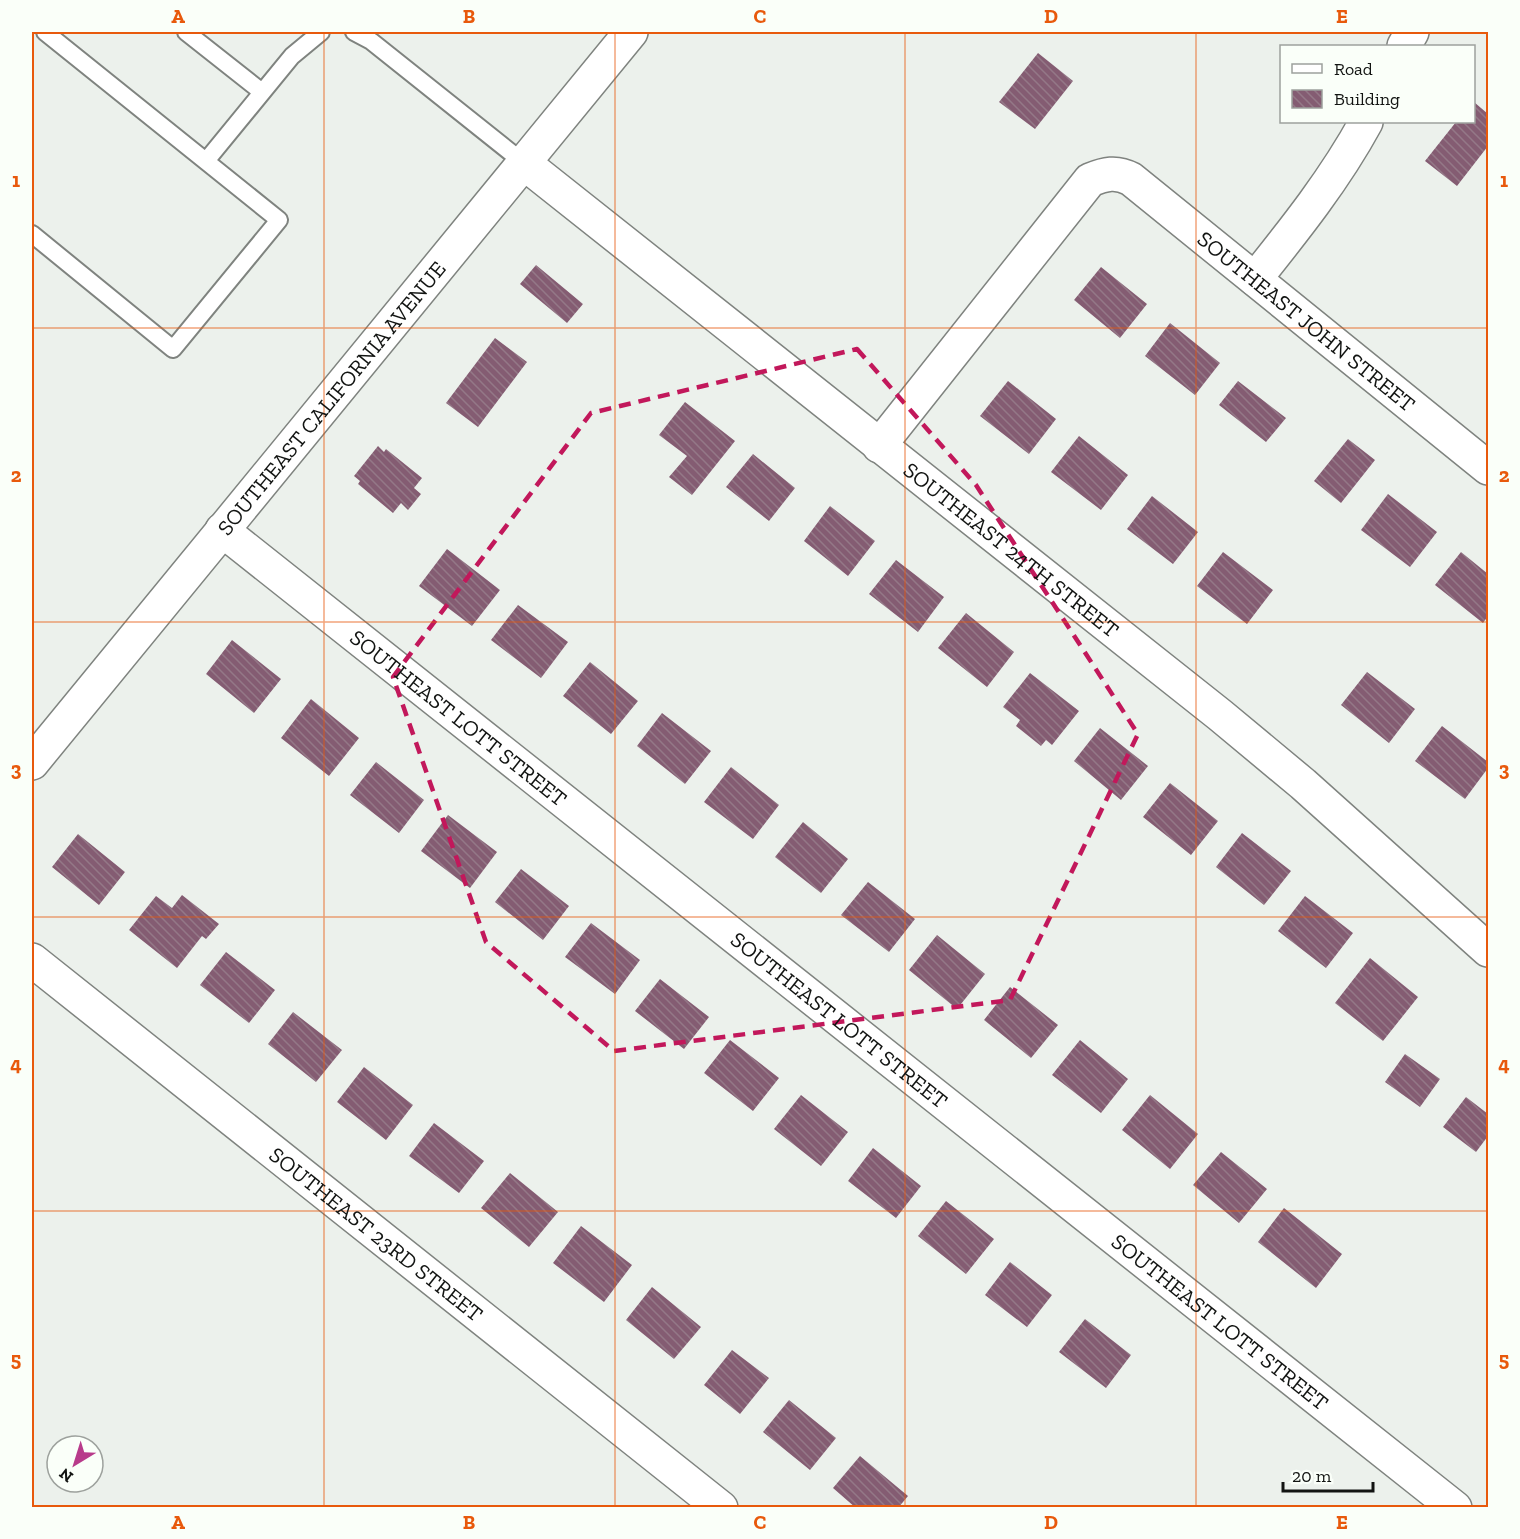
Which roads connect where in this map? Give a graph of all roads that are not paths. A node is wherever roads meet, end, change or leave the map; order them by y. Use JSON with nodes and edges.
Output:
{"nodes":[{"id":1,"x":45,"y":32,"type":"edge"},
{"id":2,"x":186,"y":32,"type":"edge"},
{"id":3,"x":321,"y":32,"type":"edge"},
{"id":4,"x":354,"y":32,"type":"edge"},
{"id":5,"x":631,"y":32,"type":"edge"},
{"id":6,"x":262,"y":92,"type":"junction"},
{"id":7,"x":1365,"y":123,"type":"edge"},
{"id":8,"x":206,"y":161,"type":"junction"},
{"id":9,"x":524,"y":163,"type":"junction"},
{"id":10,"x":32,"y":234,"type":"edge"},
{"id":11,"x":1255,"y":279,"type":"junction"},
{"id":12,"x":879,"y":446,"type":"junction"},
{"id":13,"x":1488,"y":468,"type":"edge"},
{"id":14,"x":222,"y":530,"type":"junction"},
{"id":15,"x":32,"y":763,"type":"edge"},
{"id":16,"x":1488,"y":950,"type":"edge"},
{"id":17,"x":32,"y":960,"type":"edge"},
{"id":18,"x":721,"y":1508,"type":"edge"},
{"id":19,"x":1455,"y":1508,"type":"edge"}],
"edges":[{"from":1,"to":8,"type":"lane"},
{"from":2,"to":6,"type":"lane"},
{"from":3,"to":6,"type":"lane"},
{"from":4,"to":9,"type":"lane"},
{"from":5,"to":9,"type":"street","name":"SOUTHEAST CALIFORNIA AVENUE"},
{"from":6,"to":8,"type":"lane"},
{"from":7,"to":11,"type":"street"},
{"from":8,"to":10,"type":"lane"},
{"from":9,"to":12,"type":"street","name":"SOUTHEAST 24TH STREET"},
{"from":9,"to":14,"type":"street","name":"SOUTHEAST CALIFORNIA AVENUE"},
{"from":11,"to":12,"type":"street","name":"SOUTHEAST JOHN STREET"},
{"from":11,"to":13,"type":"street","name":"SOUTHEAST JOHN STREET"},
{"from":12,"to":16,"type":"street","name":"SOUTHEAST 24TH STREET"},
{"from":14,"to":15,"type":"street","name":"SOUTHEAST CALIFORNIA AVENUE"},
{"from":14,"to":19,"type":"street","name":"SOUTHEAST LOTT STREET"},
{"from":17,"to":18,"type":"street","name":"SOUTHEAST 23RD STREET"}]}
